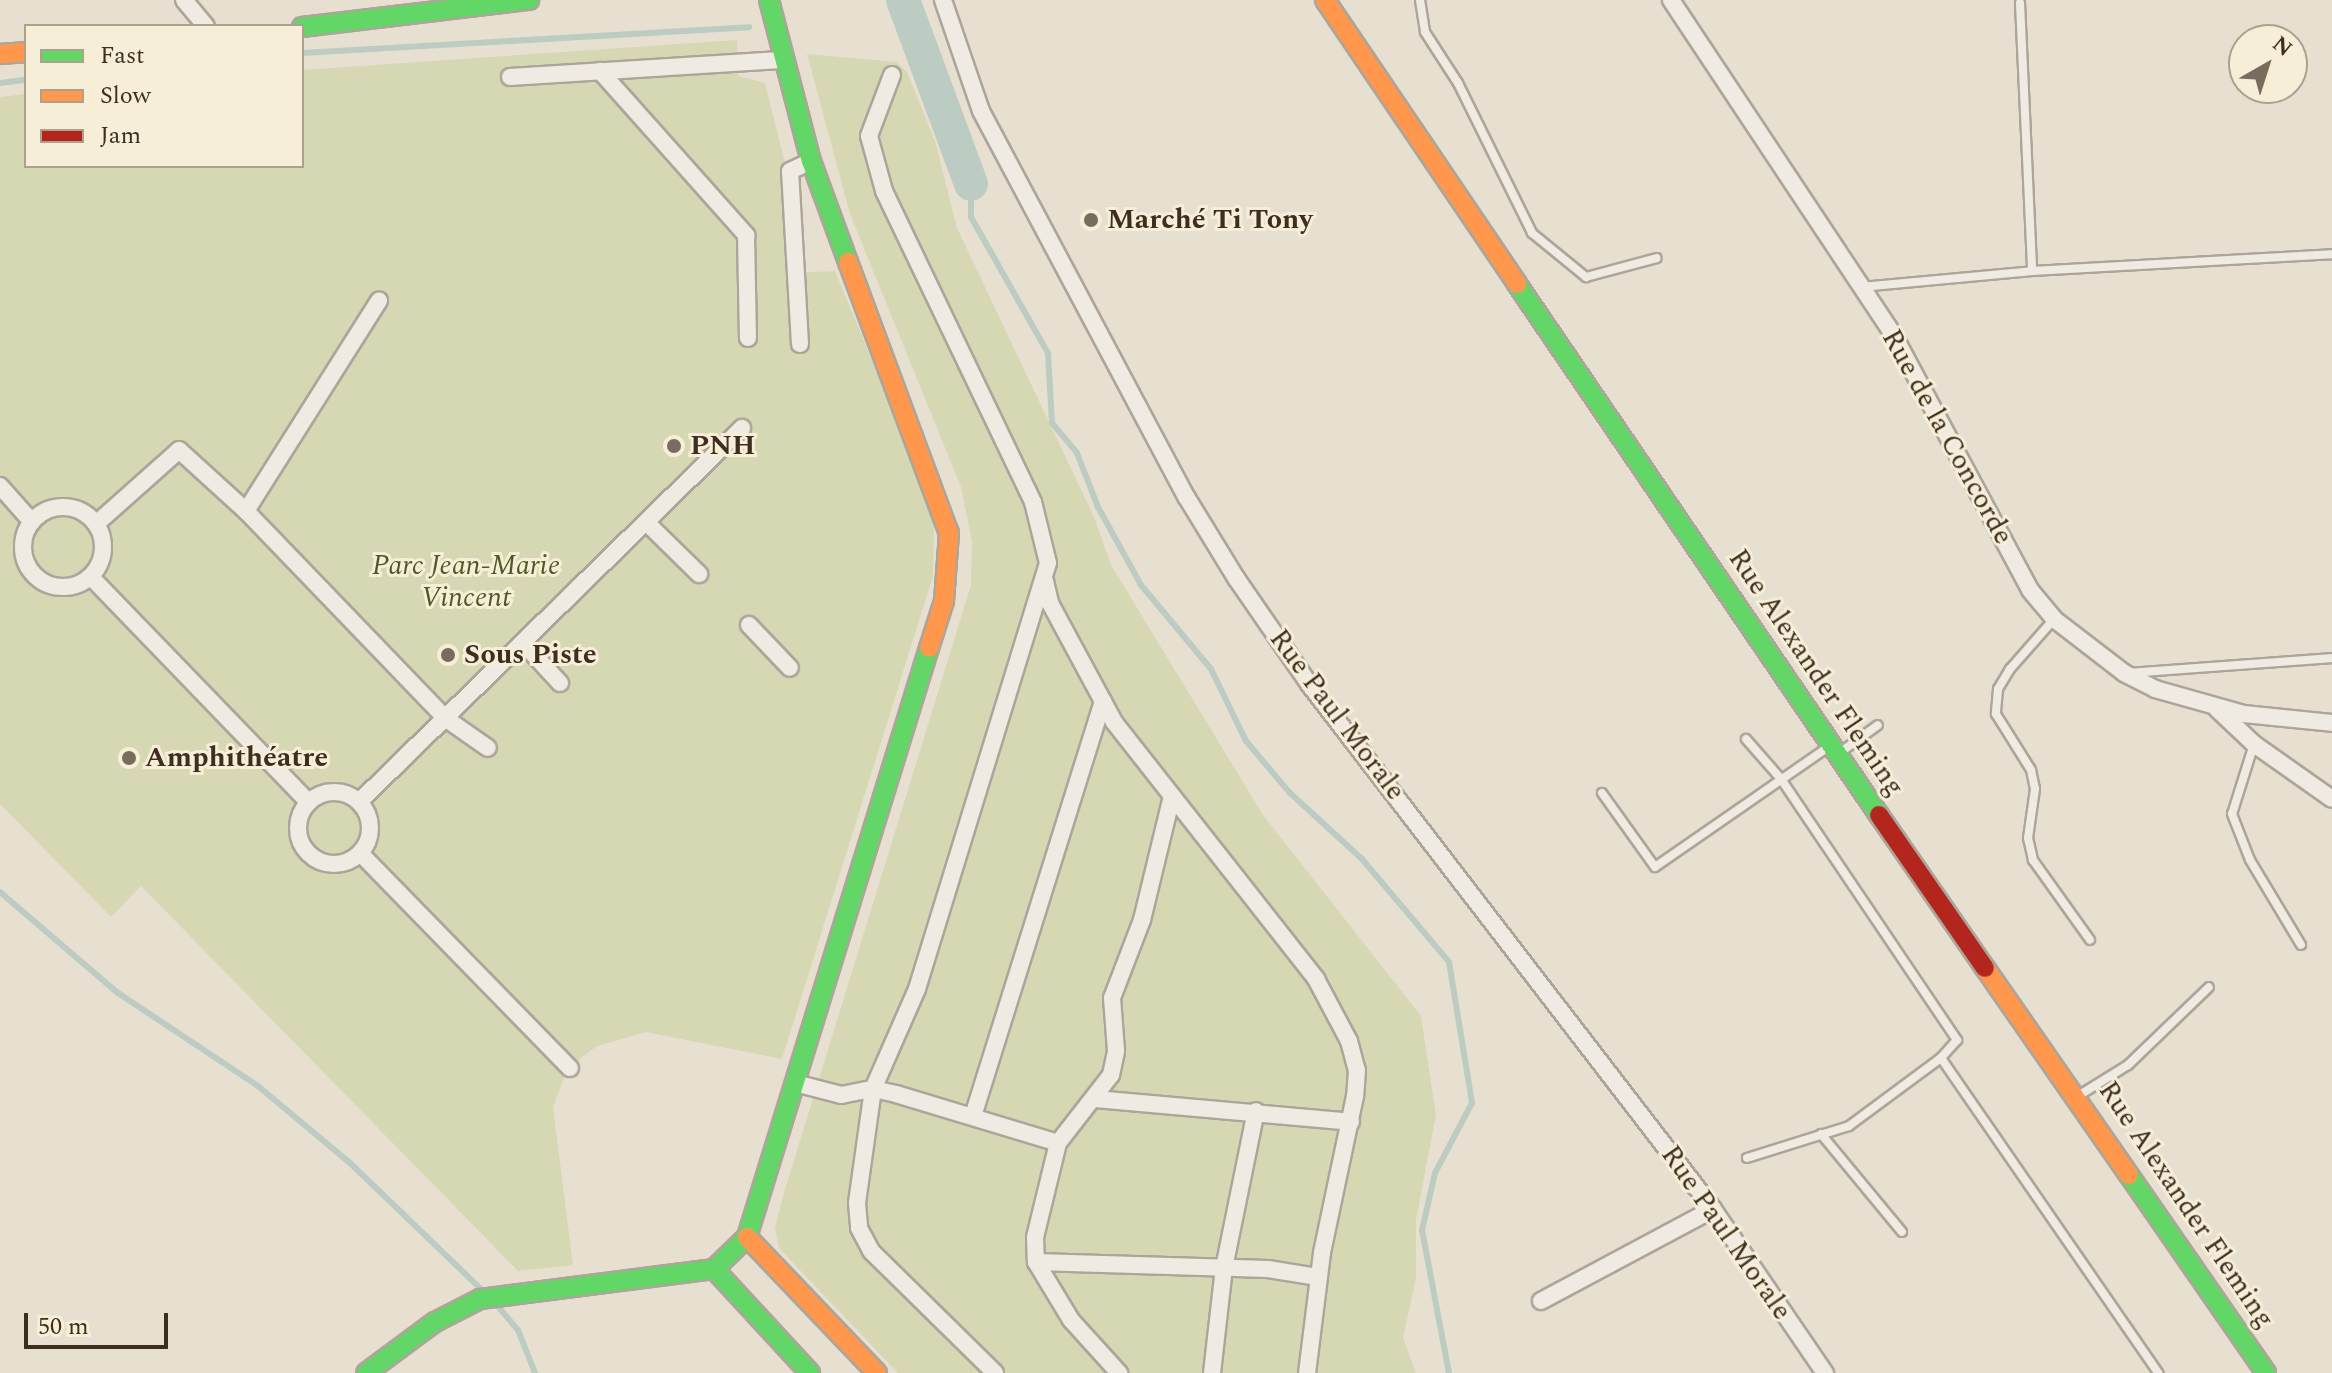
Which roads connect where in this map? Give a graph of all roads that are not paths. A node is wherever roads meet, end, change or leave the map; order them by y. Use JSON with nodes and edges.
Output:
{"nodes":[{"id":1,"x":184,"y":0,"type":"edge"},
{"id":2,"x":529,"y":0,"type":"edge"},
{"id":3,"x":769,"y":0,"type":"edge"},
{"id":4,"x":943,"y":0,"type":"edge"},
{"id":5,"x":1325,"y":0,"type":"edge"},
{"id":6,"x":1420,"y":0,"type":"edge"},
{"id":7,"x":1671,"y":0,"type":"edge"},
{"id":8,"x":2020,"y":3,"type":"dead end"},
{"id":9,"x":204,"y":24,"type":"edge"},
{"id":10,"x":304,"y":27,"type":"edge"},
{"id":11,"x":24,"y":52,"type":"edge"},
{"id":12,"x":0,"y":54,"type":"edge"},
{"id":13,"x":780,"y":60,"type":"junction"},
{"id":14,"x":600,"y":71,"type":"junction"},
{"id":15,"x":892,"y":75,"type":"dead end"},
{"id":16,"x":510,"y":77,"type":"dead end"},
{"id":17,"x":811,"y":161,"type":"junction"},
{"id":18,"x":2332,"y":254,"type":"edge"},
{"id":19,"x":1657,"y":258,"type":"dead end"},
{"id":20,"x":2032,"y":271,"type":"junction"},
{"id":21,"x":1860,"y":287,"type":"junction"},
{"id":22,"x":379,"y":301,"type":"dead end"},
{"id":23,"x":748,"y":338,"type":"dead end"},
{"id":24,"x":800,"y":344,"type":"dead end"},
{"id":25,"x":742,"y":428,"type":"dead end"},
{"id":26,"x":0,"y":486,"type":"edge"},
{"id":27,"x":246,"y":511,"type":"junction"},
{"id":28,"x":32,"y":522,"type":"junction"},
{"id":29,"x":647,"y":523,"type":"junction"},
{"id":30,"x":96,"y":524,"type":"junction"},
{"id":31,"x":699,"y":574,"type":"dead end"},
{"id":32,"x":91,"y":577,"type":"junction"},
{"id":33,"x":1045,"y":581,"type":"junction"},
{"id":34,"x":2054,"y":619,"type":"junction"},
{"id":35,"x":749,"y":625,"type":"dead end"},
{"id":36,"x":524,"y":644,"type":"junction"},
{"id":37,"x":2332,"y":658,"type":"edge"},
{"id":38,"x":790,"y":668,"type":"dead end"},
{"id":39,"x":2124,"y":673,"type":"junction"},
{"id":40,"x":560,"y":683,"type":"dead end"},
{"id":41,"x":1103,"y":701,"type":"junction"},
{"id":42,"x":2214,"y":707,"type":"junction"},
{"id":43,"x":445,"y":718,"type":"junction"},
{"id":44,"x":2332,"y":723,"type":"edge"},
{"id":45,"x":1878,"y":725,"type":"dead end"},
{"id":46,"x":1746,"y":739,"type":"dead end"},
{"id":47,"x":2254,"y":744,"type":"junction"},
{"id":48,"x":488,"y":748,"type":"dead end"},
{"id":49,"x":1834,"y":750,"type":"junction"},
{"id":50,"x":1781,"y":779,"type":"junction"},
{"id":51,"x":1602,"y":793,"type":"dead end"},
{"id":52,"x":1172,"y":796,"type":"junction"},
{"id":53,"x":2332,"y":799,"type":"edge"},
{"id":54,"x":360,"y":801,"type":"junction"},
{"id":55,"x":308,"y":802,"type":"junction"},
{"id":56,"x":361,"y":854,"type":"junction"},
{"id":57,"x":2090,"y":940,"type":"dead end"},
{"id":58,"x":2301,"y":945,"type":"dead end"},
{"id":59,"x":2209,"y":987,"type":"dead end"},
{"id":60,"x":1941,"y":1058,"type":"junction"},
{"id":61,"x":570,"y":1068,"type":"dead end"},
{"id":62,"x":795,"y":1083,"type":"junction"},
{"id":63,"x":873,"y":1089,"type":"junction"},
{"id":64,"x":2078,"y":1096,"type":"junction"},
{"id":65,"x":1095,"y":1099,"type":"junction"},
{"id":66,"x":1256,"y":1111,"type":"junction"},
{"id":67,"x":973,"y":1116,"type":"junction"},
{"id":68,"x":1351,"y":1122,"type":"junction"},
{"id":69,"x":1821,"y":1134,"type":"junction"},
{"id":70,"x":1058,"y":1143,"type":"junction"},
{"id":71,"x":1747,"y":1158,"type":"dead end"},
{"id":72,"x":1713,"y":1209,"type":"junction"},
{"id":73,"x":1902,"y":1232,"type":"dead end"},
{"id":74,"x":747,"y":1237,"type":"junction"},
{"id":75,"x":1036,"y":1262,"type":"junction"},
{"id":76,"x":1224,"y":1268,"type":"junction"},
{"id":77,"x":714,"y":1269,"type":"junction"},
{"id":78,"x":1318,"y":1277,"type":"junction"},
{"id":79,"x":1541,"y":1301,"type":"dead end"},
{"id":80,"x":1818,"y":1371,"type":"edge"},
{"id":81,"x":366,"y":1373,"type":"edge"},
{"id":82,"x":810,"y":1373,"type":"edge"},
{"id":83,"x":877,"y":1373,"type":"edge"},
{"id":84,"x":995,"y":1373,"type":"edge"},
{"id":85,"x":1119,"y":1373,"type":"edge"},
{"id":86,"x":1212,"y":1373,"type":"edge"},
{"id":87,"x":1307,"y":1373,"type":"edge"},
{"id":88,"x":2158,"y":1373,"type":"edge"},
{"id":89,"x":2266,"y":1373,"type":"edge"}],
"edges":[{"from":1,"to":9,"type":"street"},
{"from":2,"to":10,"type":"street"},
{"from":3,"to":13,"type":"street"},
{"from":4,"to":72,"type":"street","name":"Rue Paul Morale"},
{"from":5,"to":49,"type":"street","name":"Rue Alexander Fleming"},
{"from":6,"to":19,"type":"lane"},
{"from":7,"to":21,"type":"street","name":"Rue de la Concorde"},
{"from":8,"to":20,"type":"lane"},
{"from":11,"to":12,"type":"street"},
{"from":13,"to":14,"type":"street"},
{"from":13,"to":17,"type":"street"},
{"from":14,"to":16,"type":"street"},
{"from":14,"to":23,"type":"street"},
{"from":15,"to":33,"type":"street"},
{"from":17,"to":24,"type":"street"},
{"from":17,"to":62,"type":"street"},
{"from":18,"to":20,"type":"lane"},
{"from":20,"to":21,"type":"lane"},
{"from":21,"to":34,"type":"street","name":"Rue de la Concorde"},
{"from":22,"to":27,"type":"street"},
{"from":25,"to":29,"type":"street"},
{"from":26,"to":28,"type":"street"},
{"from":27,"to":30,"type":"street"},
{"from":27,"to":43,"type":"street"},
{"from":28,"to":30,"type":"street"},
{"from":28,"to":32,"type":"street"},
{"from":29,"to":31,"type":"street"},
{"from":29,"to":36,"type":"street"},
{"from":30,"to":32,"type":"street"},
{"from":32,"to":55,"type":"street"},
{"from":33,"to":41,"type":"street"},
{"from":33,"to":63,"type":"street"},
{"from":34,"to":39,"type":"street","name":"Rue de la Concorde"},
{"from":34,"to":57,"type":"lane"},
{"from":35,"to":38,"type":"street"},
{"from":36,"to":40,"type":"street"},
{"from":36,"to":43,"type":"street"},
{"from":37,"to":39,"type":"lane"},
{"from":39,"to":42,"type":"street","name":"Rue de la Concorde"},
{"from":41,"to":52,"type":"street"},
{"from":41,"to":67,"type":"street"},
{"from":42,"to":44,"type":"street","name":"Rue de la Concorde"},
{"from":42,"to":47,"type":"street"},
{"from":43,"to":48,"type":"street"},
{"from":43,"to":54,"type":"street"},
{"from":45,"to":49,"type":"lane"},
{"from":46,"to":50,"type":"lane"},
{"from":47,"to":53,"type":"street"},
{"from":47,"to":58,"type":"lane"},
{"from":49,"to":50,"type":"lane"},
{"from":49,"to":64,"type":"street","name":"Rue Alexander Fleming"},
{"from":50,"to":51,"type":"lane"},
{"from":50,"to":60,"type":"lane"},
{"from":52,"to":65,"type":"street"},
{"from":52,"to":68,"type":"street"},
{"from":54,"to":55,"type":"street"},
{"from":54,"to":56,"type":"street"},
{"from":55,"to":56,"type":"street"},
{"from":56,"to":61,"type":"street"},
{"from":59,"to":64,"type":"lane"},
{"from":60,"to":69,"type":"lane"},
{"from":60,"to":88,"type":"lane"},
{"from":62,"to":63,"type":"street"},
{"from":62,"to":74,"type":"street"},
{"from":63,"to":67,"type":"street"},
{"from":63,"to":84,"type":"street"},
{"from":64,"to":89,"type":"street","name":"Rue Alexander Fleming"},
{"from":65,"to":66,"type":"street"},
{"from":65,"to":70,"type":"street"},
{"from":66,"to":68,"type":"street"},
{"from":66,"to":76,"type":"street"},
{"from":67,"to":70,"type":"street"},
{"from":68,"to":78,"type":"street"},
{"from":69,"to":71,"type":"lane"},
{"from":69,"to":73,"type":"lane"},
{"from":70,"to":75,"type":"street"},
{"from":72,"to":79,"type":"street"},
{"from":72,"to":80,"type":"street","name":"Rue Paul Morale"},
{"from":74,"to":77,"type":"street"},
{"from":74,"to":83,"type":"street"},
{"from":75,"to":76,"type":"street"},
{"from":75,"to":85,"type":"street"},
{"from":76,"to":78,"type":"street"},
{"from":76,"to":86,"type":"street"},
{"from":77,"to":81,"type":"street"},
{"from":77,"to":82,"type":"street"},
{"from":78,"to":87,"type":"street"}]}
